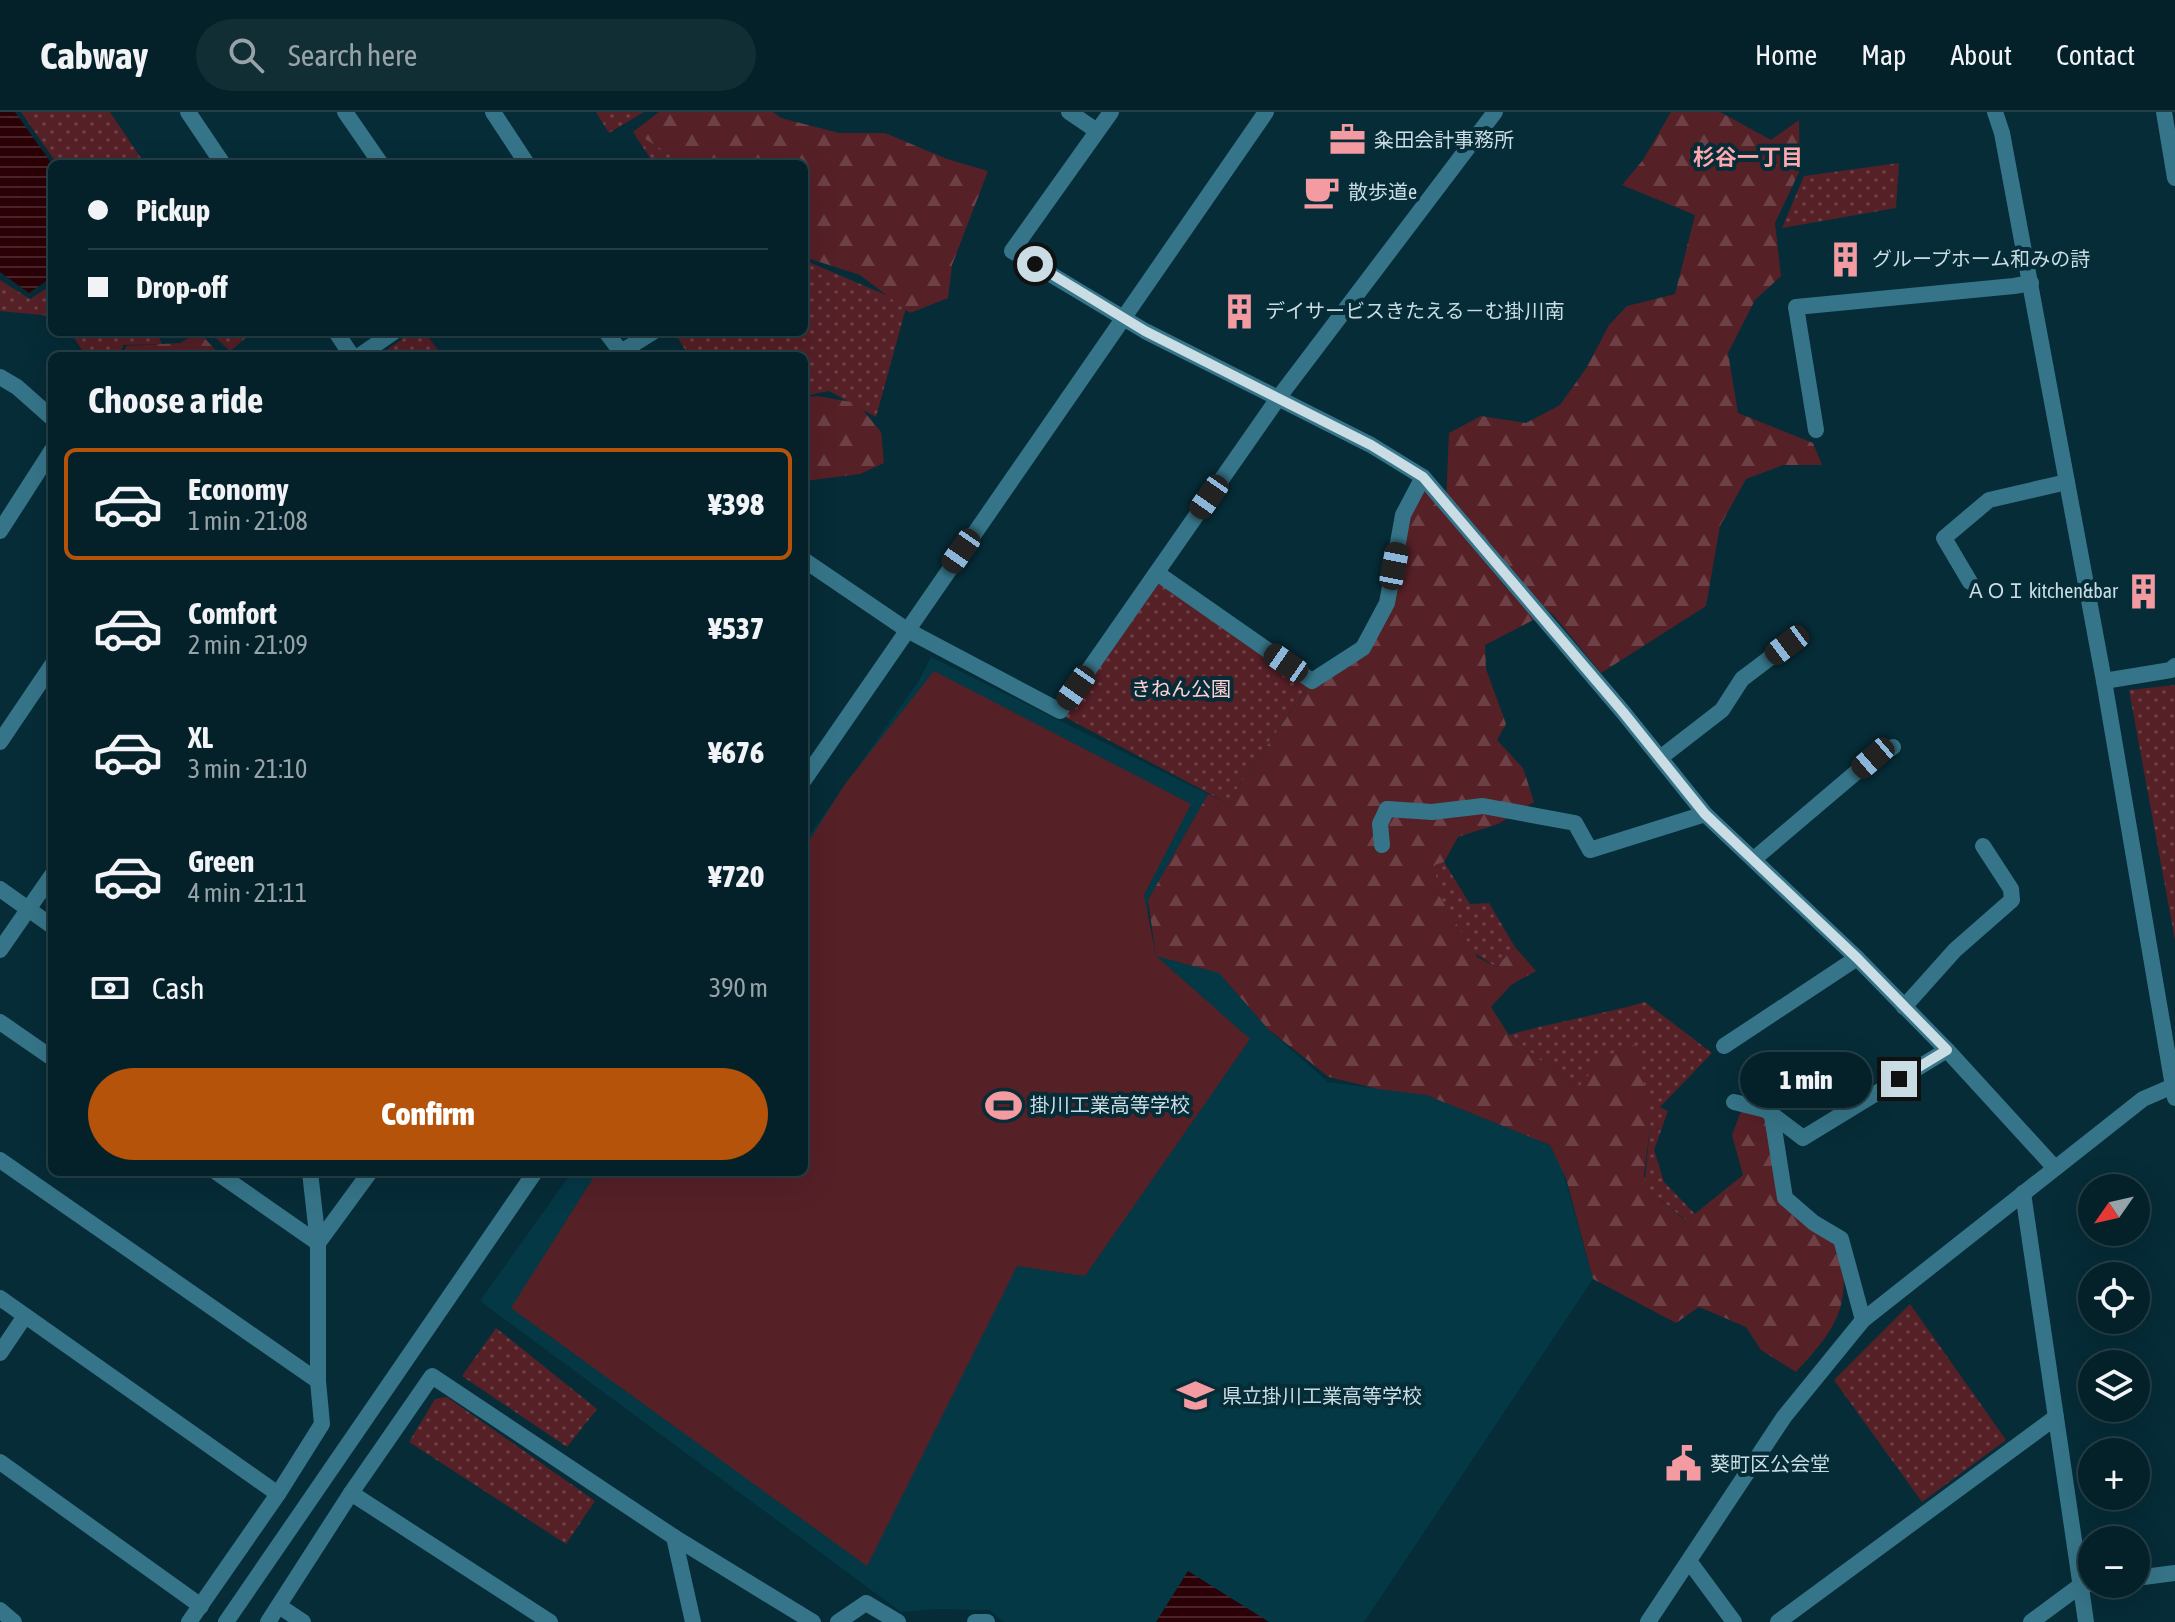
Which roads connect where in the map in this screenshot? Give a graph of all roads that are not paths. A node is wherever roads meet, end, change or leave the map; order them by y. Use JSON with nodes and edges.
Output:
{"nodes":[{"id":1,"x":188,"y":112,"type":"edge"},
{"id":2,"x":345,"y":112,"type":"edge"},
{"id":3,"x":493,"y":112,"type":"edge"},
{"id":4,"x":1069,"y":112,"type":"edge"},
{"id":5,"x":1111,"y":112,"type":"edge"},
{"id":6,"x":1266,"y":112,"type":"edge"},
{"id":7,"x":1495,"y":112,"type":"edge"},
{"id":8,"x":1995,"y":112,"type":"edge"},
{"id":9,"x":2164,"y":112,"type":"edge"},
{"id":10,"x":1097,"y":131,"type":"junction"},
{"id":11,"x":220,"y":160,"type":"edge"},
{"id":12,"x":378,"y":160,"type":"edge"},
{"id":13,"x":524,"y":160,"type":"edge"},
{"id":14,"x":2175,"y":178,"type":"edge"},
{"id":15,"x":2031,"y":283,"type":"junction"},
{"id":16,"x":1125,"y":316,"type":"junction"},
{"id":17,"x":388,"y":336,"type":"edge"},
{"id":18,"x":647,"y":336,"type":"edge"},
{"id":19,"x":365,"y":352,"type":"edge"},
{"id":20,"x":621,"y":352,"type":"edge"},
{"id":21,"x":0,"y":377,"type":"edge"},
{"id":22,"x":1279,"y":397,"type":"junction"},
{"id":23,"x":48,"y":414,"type":"edge"},
{"id":24,"x":1816,"y":430,"type":"dead end"},
{"id":25,"x":48,"y":456,"type":"edge"},
{"id":26,"x":1423,"y":477,"type":"junction"},
{"id":27,"x":2067,"y":482,"type":"junction"},
{"id":28,"x":0,"y":531,"type":"edge"},
{"id":29,"x":808,"y":563,"type":"edge"},
{"id":30,"x":1157,"y":573,"type":"junction"},
{"id":31,"x":1970,"y":582,"type":"dead end"},
{"id":32,"x":907,"y":630,"type":"junction"},
{"id":33,"x":1787,"y":645,"type":"dead end"},
{"id":34,"x":2175,"y":666,"type":"edge"},
{"id":35,"x":48,"y":671,"type":"edge"},
{"id":36,"x":2104,"y":681,"type":"junction"},
{"id":37,"x":0,"y":742,"type":"edge"},
{"id":38,"x":1893,"y":747,"type":"dead end"},
{"id":39,"x":1660,"y":758,"type":"junction"},
{"id":40,"x":808,"y":774,"type":"edge"},
{"id":41,"x":1705,"y":814,"type":"junction"},
{"id":42,"x":1382,"y":845,"type":"dead end"},
{"id":43,"x":1983,"y":846,"type":"dead end"},
{"id":44,"x":1754,"y":859,"type":"junction"},
{"id":45,"x":48,"y":881,"type":"edge"},
{"id":46,"x":0,"y":889,"type":"edge"},
{"id":47,"x":28,"y":910,"type":"junction"},
{"id":48,"x":48,"y":923,"type":"edge"},
{"id":49,"x":0,"y":950,"type":"edge"},
{"id":50,"x":1857,"y":958,"type":"junction"},
{"id":51,"x":1904,"y":1007,"type":"junction"},
{"id":52,"x":0,"y":1022,"type":"edge"},
{"id":53,"x":1724,"y":1046,"type":"dead end"},
{"id":54,"x":1947,"y":1050,"type":"junction"},
{"id":55,"x":48,"y":1055,"type":"edge"},
{"id":56,"x":2174,"y":1090,"type":"edge"},
{"id":57,"x":1734,"y":1102,"type":"dead end"},
{"id":58,"x":1772,"y":1116,"type":"junction"},
{"id":59,"x":0,"y":1160,"type":"edge"},
{"id":60,"x":2054,"y":1167,"type":"junction"},
{"id":61,"x":222,"y":1176,"type":"edge"},
{"id":62,"x":310,"y":1176,"type":"edge"},
{"id":63,"x":367,"y":1176,"type":"edge"},
{"id":64,"x":532,"y":1176,"type":"edge"},
{"id":65,"x":2023,"y":1193,"type":"junction"},
{"id":66,"x":318,"y":1243,"type":"junction"},
{"id":67,"x":0,"y":1298,"type":"edge"},
{"id":68,"x":25,"y":1316,"type":"junction"},
{"id":69,"x":1863,"y":1320,"type":"junction"},
{"id":70,"x":0,"y":1353,"type":"edge"},
{"id":71,"x":318,"y":1381,"type":"junction"},
{"id":72,"x":2056,"y":1417,"type":"junction"},
{"id":73,"x":0,"y":1462,"type":"edge"},
{"id":74,"x":351,"y":1493,"type":"junction"},
{"id":75,"x":278,"y":1494,"type":"junction"},
{"id":76,"x":2078,"y":1536,"type":"edge"},
{"id":77,"x":674,"y":1537,"type":"junction"},
{"id":78,"x":1689,"y":1561,"type":"junction"},
{"id":79,"x":2175,"y":1573,"type":"edge"},
{"id":80,"x":2150,"y":1576,"type":"edge"},
{"id":81,"x":2078,"y":1590,"type":"edge"},
{"id":82,"x":2087,"y":1598,"type":"edge"},
{"id":83,"x":201,"y":1606,"type":"junction"},
{"id":84,"x":279,"y":1606,"type":"junction"},
{"id":85,"x":0,"y":1610,"type":"edge"},
{"id":86,"x":14,"y":1622,"type":"edge"},
{"id":87,"x":189,"y":1622,"type":"edge"},
{"id":88,"x":226,"y":1622,"type":"edge"},
{"id":89,"x":268,"y":1622,"type":"edge"},
{"id":90,"x":303,"y":1622,"type":"edge"},
{"id":91,"x":550,"y":1622,"type":"edge"},
{"id":92,"x":693,"y":1622,"type":"edge"},
{"id":93,"x":813,"y":1622,"type":"edge"},
{"id":94,"x":838,"y":1622,"type":"edge"},
{"id":95,"x":898,"y":1622,"type":"edge"},
{"id":96,"x":975,"y":1622,"type":"edge"},
{"id":97,"x":987,"y":1622,"type":"edge"},
{"id":98,"x":1648,"y":1622,"type":"edge"},
{"id":99,"x":1734,"y":1622,"type":"edge"},
{"id":100,"x":1778,"y":1622,"type":"edge"},
{"id":101,"x":2031,"y":1622,"type":"edge"},
{"id":102,"x":2086,"y":1622,"type":"edge"}],
"edges":[{"from":1,"to":11,"type":"street"},
{"from":2,"to":12,"type":"street"},
{"from":3,"to":13,"type":"street"},
{"from":4,"to":10,"type":"street"},
{"from":5,"to":10,"type":"street"},
{"from":6,"to":16,"type":"street"},
{"from":7,"to":22,"type":"street"},
{"from":8,"to":15,"type":"street"},
{"from":9,"to":14,"type":"street"},
{"from":10,"to":16,"type":"street"},
{"from":15,"to":24,"type":"street"},
{"from":15,"to":27,"type":"street"},
{"from":16,"to":22,"type":"street"},
{"from":16,"to":32,"type":"street"},
{"from":17,"to":19,"type":"street"},
{"from":18,"to":20,"type":"street"},
{"from":21,"to":23,"type":"street"},
{"from":22,"to":26,"type":"street"},
{"from":22,"to":30,"type":"street"},
{"from":25,"to":28,"type":"street"},
{"from":26,"to":30,"type":"street"},
{"from":26,"to":39,"type":"street"},
{"from":27,"to":31,"type":"street"},
{"from":27,"to":36,"type":"street"},
{"from":29,"to":32,"type":"street"},
{"from":30,"to":32,"type":"street"},
{"from":32,"to":40,"type":"street"},
{"from":33,"to":39,"type":"street"},
{"from":34,"to":36,"type":"street"},
{"from":35,"to":37,"type":"street"},
{"from":36,"to":56,"type":"street"},
{"from":38,"to":44,"type":"street"},
{"from":39,"to":41,"type":"street"},
{"from":41,"to":42,"type":"street"},
{"from":41,"to":44,"type":"street"},
{"from":43,"to":51,"type":"street"},
{"from":44,"to":50,"type":"street"},
{"from":45,"to":47,"type":"street"},
{"from":46,"to":47,"type":"street"},
{"from":47,"to":48,"type":"street"},
{"from":47,"to":49,"type":"street"},
{"from":50,"to":51,"type":"street"},
{"from":50,"to":53,"type":"street"},
{"from":51,"to":54,"type":"street"},
{"from":52,"to":55,"type":"street"},
{"from":54,"to":58,"type":"street"},
{"from":54,"to":60,"type":"street"},
{"from":56,"to":60,"type":"street"},
{"from":57,"to":58,"type":"street"},
{"from":58,"to":69,"type":"street"},
{"from":59,"to":71,"type":"street"},
{"from":60,"to":65,"type":"street"},
{"from":61,"to":66,"type":"street"},
{"from":62,"to":66,"type":"street"},
{"from":63,"to":66,"type":"street"},
{"from":64,"to":88,"type":"street"},
{"from":65,"to":69,"type":"street"},
{"from":65,"to":72,"type":"street"},
{"from":66,"to":71,"type":"street"},
{"from":67,"to":68,"type":"street"},
{"from":68,"to":70,"type":"street"},
{"from":68,"to":75,"type":"street"},
{"from":69,"to":78,"type":"street"},
{"from":71,"to":75,"type":"street"},
{"from":72,"to":76,"type":"street"},
{"from":72,"to":100,"type":"street"},
{"from":73,"to":83,"type":"street"},
{"from":74,"to":77,"type":"street"},
{"from":74,"to":84,"type":"street"},
{"from":74,"to":91,"type":"street"},
{"from":75,"to":83,"type":"street"},
{"from":77,"to":92,"type":"street"},
{"from":77,"to":93,"type":"street"},
{"from":78,"to":98,"type":"street"},
{"from":78,"to":99,"type":"street"},
{"from":79,"to":80,"type":"street"},
{"from":81,"to":101,"type":"street"},
{"from":82,"to":102,"type":"street"},
{"from":83,"to":87,"type":"street"},
{"from":84,"to":89,"type":"street"},
{"from":84,"to":90,"type":"street"},
{"from":85,"to":86,"type":"street"},
{"from":94,"to":95,"type":"street"},
{"from":96,"to":97,"type":"street"}]}
